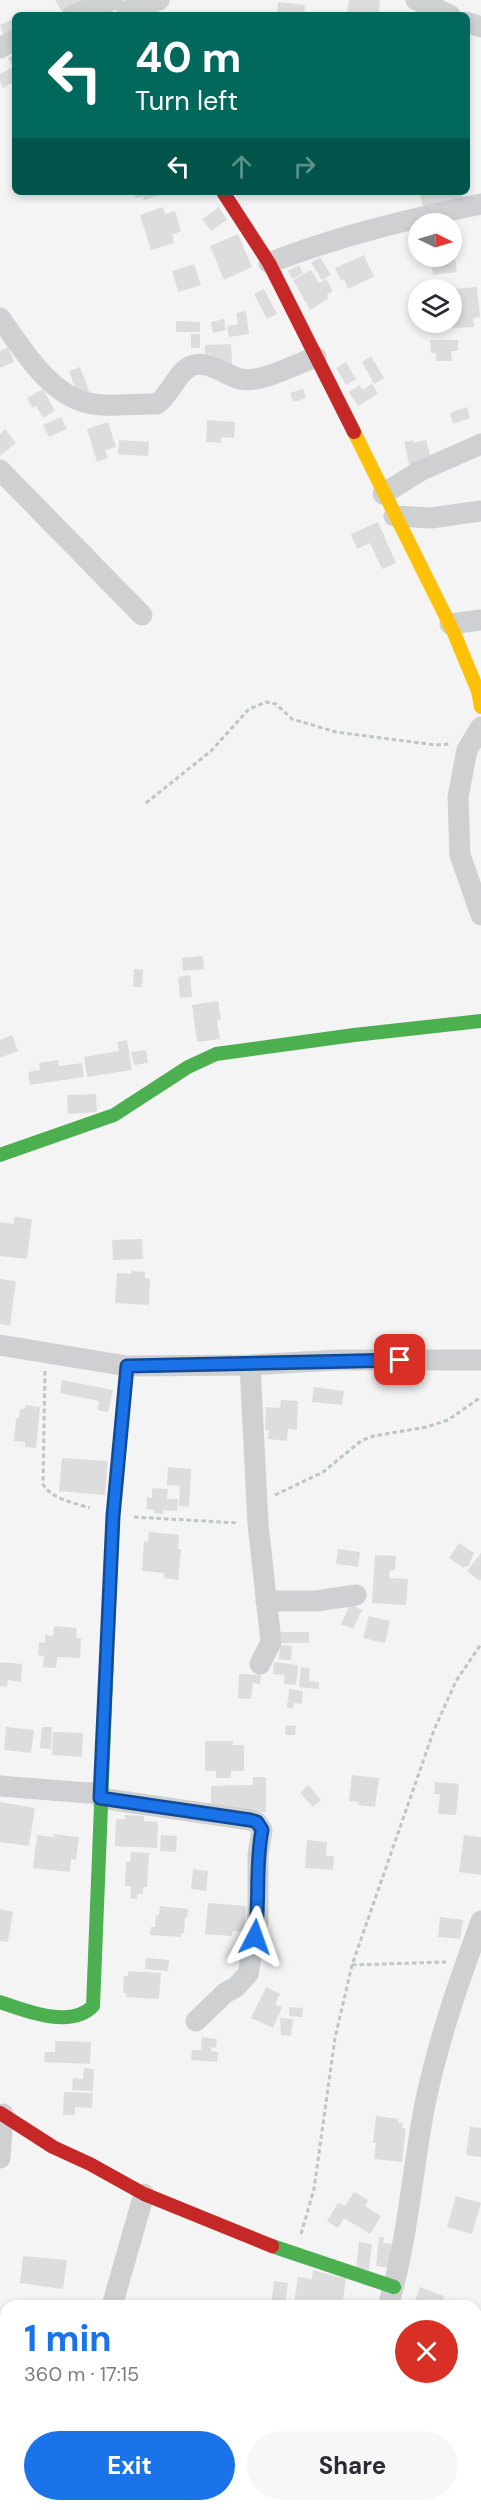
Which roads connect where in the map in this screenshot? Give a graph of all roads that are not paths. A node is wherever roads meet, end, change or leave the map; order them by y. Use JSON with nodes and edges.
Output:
{"nodes":[{"id":1,"x":159,"y":0,"type":"edge"},
{"id":2,"x":416,"y":0,"type":"edge"},
{"id":3,"x":123,"y":7,"type":"edge"},
{"id":4,"x":92,"y":12,"type":"edge"},
{"id":5,"x":443,"y":12,"type":"edge"},
{"id":6,"x":225,"y":195,"type":"edge"},
{"id":7,"x":472,"y":201,"type":"edge"},
{"id":8,"x":269,"y":263,"type":"junction"},
{"id":9,"x":0,"y":318,"type":"edge"},
{"id":10,"x":316,"y":357,"type":"junction"},
{"id":11,"x":481,"y":444,"type":"edge"},
{"id":12,"x":0,"y":470,"type":"edge"},
{"id":13,"x":383,"y":494,"type":"junction"},
{"id":14,"x":481,"y":511,"type":"edge"},
{"id":15,"x":394,"y":516,"type":"junction"},
{"id":16,"x":142,"y":615,"type":"dead end"},
{"id":17,"x":481,"y":620,"type":"edge"},
{"id":18,"x":450,"y":624,"type":"junction"},
{"id":19,"x":481,"y":707,"type":"edge"},
{"id":20,"x":476,"y":733,"type":"edge"},
{"id":21,"x":481,"y":915,"type":"edge"},
{"id":22,"x":481,"y":1021,"type":"edge"},
{"id":23,"x":0,"y":1155,"type":"edge"},
{"id":24,"x":0,"y":1345,"type":"edge"},
{"id":25,"x":481,"y":1360,"type":"edge"},
{"id":26,"x":250,"y":1365,"type":"junction"},
{"id":27,"x":127,"y":1366,"type":"junction"},
{"id":28,"x":356,"y":1595,"type":"dead end"},
{"id":29,"x":266,"y":1600,"type":"junction"},
{"id":30,"x":260,"y":1664,"type":"dead end"},
{"id":31,"x":0,"y":1785,"type":"edge"},
{"id":32,"x":100,"y":1795,"type":"junction"},
{"id":33,"x":481,"y":1921,"type":"edge"},
{"id":34,"x":0,"y":2002,"type":"edge"},
{"id":35,"x":196,"y":2021,"type":"dead end"},
{"id":36,"x":1,"y":2113,"type":"edge"},
{"id":37,"x":0,"y":2158,"type":"edge"},
{"id":38,"x":144,"y":2194,"type":"junction"},
{"id":39,"x":391,"y":2296,"type":"edge"},
{"id":40,"x":114,"y":2300,"type":"edge"}],
"edges":[{"from":1,"to":3,"type":"street"},
{"from":2,"to":5,"type":"street"},
{"from":3,"to":4,"type":"street"},
{"from":6,"to":8,"type":"street"},
{"from":7,"to":8,"type":"street"},
{"from":8,"to":10,"type":"street"},
{"from":9,"to":10,"type":"street"},
{"from":10,"to":13,"type":"street"},
{"from":11,"to":13,"type":"street"},
{"from":12,"to":16,"type":"street"},
{"from":13,"to":15,"type":"street"},
{"from":14,"to":15,"type":"street"},
{"from":15,"to":18,"type":"street"},
{"from":17,"to":18,"type":"street"},
{"from":18,"to":19,"type":"street"},
{"from":20,"to":21,"type":"street"},
{"from":22,"to":23,"type":"street"},
{"from":24,"to":27,"type":"street"},
{"from":25,"to":26,"type":"street"},
{"from":26,"to":27,"type":"street"},
{"from":26,"to":29,"type":"street"},
{"from":27,"to":32,"type":"street"},
{"from":28,"to":29,"type":"street"},
{"from":29,"to":30,"type":"street"},
{"from":31,"to":32,"type":"street"},
{"from":32,"to":34,"type":"street"},
{"from":32,"to":35,"type":"street"},
{"from":33,"to":39,"type":"street"},
{"from":36,"to":37,"type":"street"},
{"from":36,"to":38,"type":"street"},
{"from":38,"to":39,"type":"street"},
{"from":38,"to":40,"type":"street"}]}
